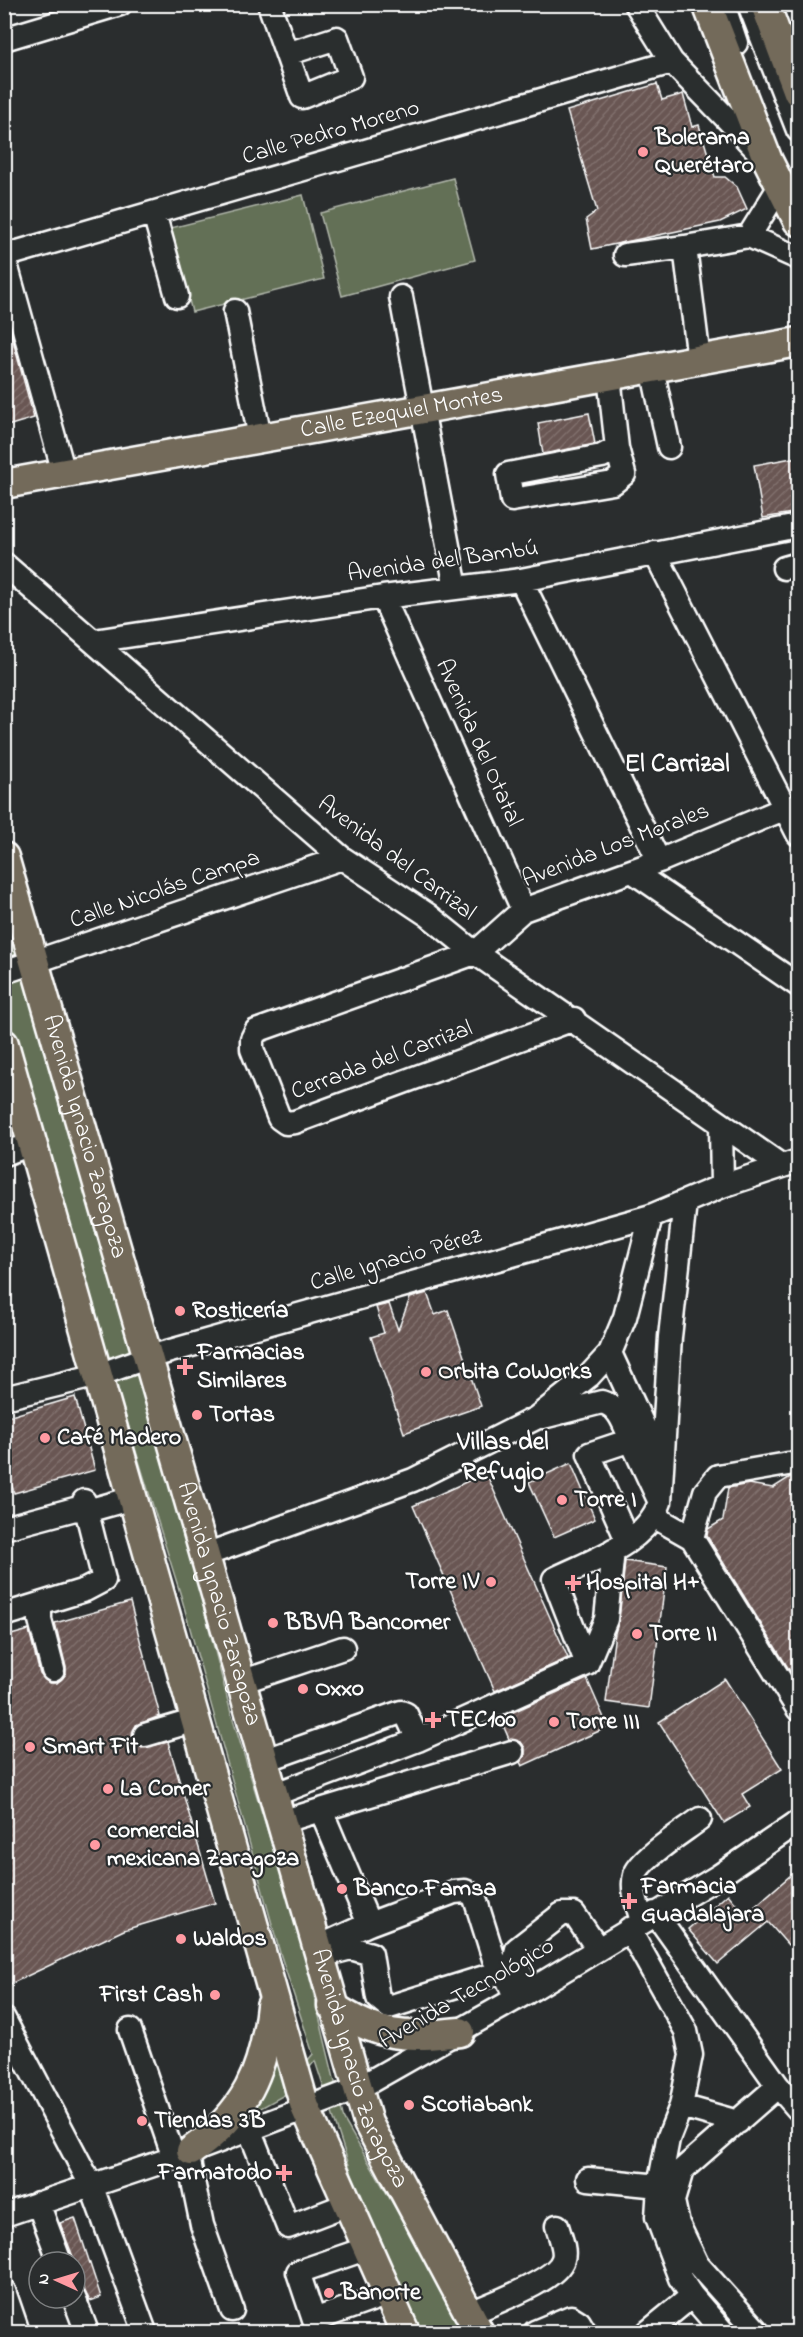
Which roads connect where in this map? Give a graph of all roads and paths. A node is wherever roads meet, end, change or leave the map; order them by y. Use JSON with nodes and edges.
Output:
{"nodes":[{"id":1,"x":120,"y":4,"type":"edge"},
{"id":2,"x":269,"y":4,"type":"edge"},
{"id":3,"x":636,"y":4,"type":"edge"},
{"id":4,"x":707,"y":4,"type":"edge"},
{"id":5,"x":723,"y":4,"type":"edge"},
{"id":6,"x":749,"y":4,"type":"edge"},
{"id":7,"x":765,"y":4,"type":"edge"},
{"id":8,"x":4,"y":39,"type":"edge"},
{"id":9,"x":287,"y":54,"type":"dead end"},
{"id":10,"x":672,"y":62,"type":"junction"},
{"id":11,"x":798,"y":92,"type":"edge"},
{"id":12,"x":798,"y":130,"type":"edge"},
{"id":13,"x":782,"y":181,"type":"edge"},
{"id":14,"x":154,"y":213,"type":"junction"},
{"id":15,"x":798,"y":221,"type":"edge"},
{"id":16,"x":749,"y":236,"type":"junction"},
{"id":17,"x":685,"y":247,"type":"junction"},
{"id":18,"x":625,"y":255,"type":"dead end"},
{"id":19,"x":4,"y":257,"type":"edge"},
{"id":20,"x":798,"y":258,"type":"edge"},
{"id":21,"x":177,"y":296,"type":"dead end"},
{"id":22,"x":401,"y":297,"type":"dead end"},
{"id":23,"x":235,"y":311,"type":"dead end"},
{"id":24,"x":798,"y":342,"type":"edge"},
{"id":25,"x":699,"y":360,"type":"junction"},
{"id":26,"x":652,"y":368,"type":"junction"},
{"id":27,"x":609,"y":376,"type":"junction"},
{"id":28,"x":422,"y":409,"type":"junction"},
{"id":29,"x":260,"y":438,"type":"junction"},
{"id":30,"x":669,"y":447,"type":"dead end"},
{"id":31,"x":617,"y":448,"type":"dead end"},
{"id":32,"x":64,"y":473,"type":"junction"},
{"id":33,"x":4,"y":484,"type":"edge"},
{"id":34,"x":798,"y":526,"type":"edge"},
{"id":35,"x":655,"y":553,"type":"junction"},
{"id":36,"x":4,"y":564,"type":"edge"},
{"id":37,"x":521,"y":580,"type":"junction"},
{"id":38,"x":456,"y":588,"type":"junction"},
{"id":39,"x":383,"y":597,"type":"junction"},
{"id":40,"x":94,"y":641,"type":"junction"},
{"id":41,"x":792,"y":807,"type":"edge"},
{"id":42,"x":798,"y":834,"type":"edge"},
{"id":43,"x":4,"y":857,"type":"edge"},
{"id":44,"x":342,"y":858,"type":"junction"},
{"id":45,"x":659,"y":861,"type":"junction"},
{"id":46,"x":632,"y":871,"type":"junction"},
{"id":47,"x":523,"y":910,"type":"junction"},
{"id":48,"x":476,"y":953,"type":"junction"},
{"id":49,"x":36,"y":963,"type":"junction"},
{"id":50,"x":4,"y":972,"type":"edge"},
{"id":51,"x":798,"y":985,"type":"edge"},
{"id":52,"x":574,"y":1019,"type":"junction"},
{"id":53,"x":4,"y":1044,"type":"edge"},
{"id":54,"x":722,"y":1125,"type":"junction"},
{"id":55,"x":33,"y":1144,"type":"junction"},
{"id":56,"x":4,"y":1154,"type":"edge"},
{"id":57,"x":790,"y":1164,"type":"edge"},
{"id":58,"x":722,"y":1186,"type":"junction"},
{"id":59,"x":685,"y":1202,"type":"junction"},
{"id":60,"x":651,"y":1216,"type":"junction"},
{"id":61,"x":625,"y":1317,"type":"junction"},
{"id":62,"x":610,"y":1353,"type":"junction"},
{"id":63,"x":149,"y":1357,"type":"junction"},
{"id":64,"x":99,"y":1375,"type":"junction"},
{"id":65,"x":631,"y":1380,"type":"dead end"},
{"id":66,"x":4,"y":1398,"type":"edge"},
{"id":67,"x":536,"y":1418,"type":"junction"},
{"id":68,"x":612,"y":1418,"type":"dead end"},
{"id":69,"x":515,"y":1430,"type":"junction"},
{"id":70,"x":631,"y":1440,"type":"junction"},
{"id":71,"x":788,"y":1464,"type":"dead end"},
{"id":72,"x":663,"y":1469,"type":"junction"},
{"id":73,"x":131,"y":1491,"type":"junction"},
{"id":74,"x":82,"y":1507,"type":"junction"},
{"id":75,"x":658,"y":1510,"type":"junction"},
{"id":76,"x":4,"y":1528,"type":"edge"},
{"id":77,"x":692,"y":1538,"type":"junction"},
{"id":78,"x":620,"y":1545,"type":"junction"},
{"id":79,"x":204,"y":1555,"type":"junction"},
{"id":80,"x":21,"y":1609,"type":"edge"},
{"id":81,"x":343,"y":1648,"type":"dead end"},
{"id":82,"x":587,"y":1664,"type":"junction"},
{"id":83,"x":53,"y":1670,"type":"dead end"},
{"id":84,"x":241,"y":1682,"type":"junction"},
{"id":85,"x":798,"y":1709,"type":"edge"},
{"id":86,"x":196,"y":1720,"type":"junction"},
{"id":87,"x":146,"y":1735,"type":"dead end"},
{"id":88,"x":418,"y":1740,"type":"junction"},
{"id":89,"x":512,"y":1752,"type":"dead end"},
{"id":90,"x":263,"y":1761,"type":"junction"},
{"id":91,"x":273,"y":1795,"type":"junction"},
{"id":92,"x":321,"y":1810,"type":"junction"},
{"id":93,"x":699,"y":1819,"type":"dead end"},
{"id":94,"x":281,"y":1822,"type":"junction"},
{"id":95,"x":798,"y":1822,"type":"edge"},
{"id":96,"x":642,"y":1921,"type":"junction"},
{"id":97,"x":369,"y":1924,"type":"junction"},
{"id":98,"x":598,"y":1949,"type":"junction"},
{"id":99,"x":317,"y":1952,"type":"junction"},
{"id":100,"x":497,"y":1969,"type":"junction"},
{"id":101,"x":272,"y":1992,"type":"junction"},
{"id":102,"x":515,"y":2000,"type":"junction"},
{"id":103,"x":332,"y":2006,"type":"junction"},
{"id":104,"x":4,"y":2019,"type":"edge"},
{"id":105,"x":130,"y":2030,"type":"dead end"},
{"id":106,"x":460,"y":2032,"type":"junction"},
{"id":107,"x":778,"y":2086,"type":"junction"},
{"id":108,"x":357,"y":2089,"type":"junction"},
{"id":109,"x":681,"y":2106,"type":"junction"},
{"id":110,"x":305,"y":2107,"type":"junction"},
{"id":111,"x":798,"y":2109,"type":"edge"},
{"id":112,"x":738,"y":2122,"type":"junction"},
{"id":113,"x":249,"y":2129,"type":"junction"},
{"id":114,"x":184,"y":2154,"type":"junction"},
{"id":115,"x":588,"y":2180,"type":"dead end"},
{"id":116,"x":92,"y":2185,"type":"junction"},
{"id":117,"x":659,"y":2186,"type":"junction"},
{"id":118,"x":39,"y":2203,"type":"junction"},
{"id":119,"x":348,"y":2205,"type":"junction"},
{"id":120,"x":4,"y":2215,"type":"edge"},
{"id":121,"x":557,"y":2226,"type":"dead end"},
{"id":122,"x":368,"y":2248,"type":"junction"},
{"id":123,"x":56,"y":2250,"type":"edge"},
{"id":124,"x":4,"y":2291,"type":"edge"},
{"id":125,"x":388,"y":2294,"type":"junction"},
{"id":126,"x":692,"y":2296,"type":"junction"},
{"id":127,"x":79,"y":2310,"type":"edge"},
{"id":128,"x":232,"y":2310,"type":"dead end"},
{"id":129,"x":475,"y":2323,"type":"edge"},
{"id":130,"x":18,"y":2332,"type":"edge"},
{"id":131,"x":87,"y":2332,"type":"edge"},
{"id":132,"x":145,"y":2332,"type":"edge"},
{"id":133,"x":405,"y":2332,"type":"edge"},
{"id":134,"x":535,"y":2332,"type":"edge"},
{"id":135,"x":585,"y":2332,"type":"edge"},
{"id":136,"x":648,"y":2332,"type":"edge"},
{"id":137,"x":723,"y":2332,"type":"edge"},
{"id":138,"x":758,"y":2332,"type":"edge"}],
"edges":[{"from":1,"to":8,"type":"street"},
{"from":2,"to":9,"type":"street"},
{"from":3,"to":10,"type":"street"},
{"from":4,"to":13,"type":"main road"},
{"from":5,"to":13,"type":"street"},
{"from":6,"to":12,"type":"street"},
{"from":7,"to":11,"type":"main road"},
{"from":10,"to":13,"type":"street"},
{"from":10,"to":14,"type":"street","name":"Calle Pedro Moreno"},
{"from":13,"to":15,"type":"main road"},
{"from":13,"to":16,"type":"street"},
{"from":14,"to":19,"type":"street","name":"Calle Pedro Moreno"},
{"from":14,"to":21,"type":"street"},
{"from":16,"to":17,"type":"street"},
{"from":16,"to":20,"type":"street"},
{"from":17,"to":18,"type":"street"},
{"from":17,"to":25,"type":"street"},
{"from":19,"to":32,"type":"street"},
{"from":22,"to":28,"type":"street"},
{"from":23,"to":29,"type":"street"},
{"from":24,"to":25,"type":"main road","name":"Calle Ezequiel Montes"},
{"from":25,"to":26,"type":"main road","name":"Calle Ezequiel Montes"},
{"from":26,"to":27,"type":"main road","name":"Calle Ezequiel Montes"},
{"from":26,"to":30,"type":"street"},
{"from":27,"to":28,"type":"main road","name":"Calle Ezequiel Montes"},
{"from":27,"to":31,"type":"street"},
{"from":28,"to":29,"type":"main road","name":"Calle Ezequiel Montes"},
{"from":28,"to":38,"type":"street"},
{"from":29,"to":32,"type":"main road","name":"Calle Ezequiel Montes"},
{"from":32,"to":33,"type":"main road","name":"Calle Ezequiel Montes"},
{"from":34,"to":35,"type":"street","name":"Avenida del Bambú"},
{"from":35,"to":37,"type":"street","name":"Avenida del Bambú"},
{"from":35,"to":41,"type":"street"},
{"from":36,"to":40,"type":"street","name":"Avenida del Carrizal"},
{"from":37,"to":38,"type":"street","name":"Avenida del Bambú"},
{"from":37,"to":45,"type":"street"},
{"from":38,"to":39,"type":"street","name":"Avenida del Bambú"},
{"from":39,"to":40,"type":"street","name":"Avenida del Bambú"},
{"from":39,"to":47,"type":"street","name":"Avenida del Otatal"},
{"from":40,"to":44,"type":"street","name":"Avenida del Carrizal"},
{"from":41,"to":42,"type":"street"},
{"from":41,"to":45,"type":"street","name":"Avenida Los Morales"},
{"from":43,"to":49,"type":"main road","name":"Avenida Ignacio Zaragoza"},
{"from":44,"to":48,"type":"street","name":"Avenida del Carrizal"},
{"from":44,"to":49,"type":"street","name":"Calle Nicolás Campa"},
{"from":45,"to":46,"type":"street","name":"Avenida Los Morales"},
{"from":46,"to":47,"type":"street","name":"Avenida Los Morales"},
{"from":46,"to":51,"type":"street"},
{"from":47,"to":48,"type":"street","name":"Avenida Los Morales"},
{"from":48,"to":52,"type":"street","name":"Avenida del Carrizal"},
{"from":48,"to":52,"type":"street","name":"Cerrada del Carrizal"},
{"from":49,"to":50,"type":"street","name":"Calle Nicolás Campa"},
{"from":49,"to":63,"type":"main road","name":"Avenida Ignacio Zaragoza"},
{"from":52,"to":54,"type":"street","name":"Avenida del Carrizal"},
{"from":53,"to":55,"type":"main road"},
{"from":54,"to":57,"type":"street","name":"Avenida del Carrizal"},
{"from":54,"to":58,"type":"street"},
{"from":55,"to":56,"type":"street"},
{"from":55,"to":64,"type":"main road"},
{"from":57,"to":58,"type":"street","name":"Calle Ignacio Pérez"},
{"from":58,"to":59,"type":"street","name":"Calle Ignacio Pérez"},
{"from":59,"to":60,"type":"street","name":"Calle Ignacio Pérez"},
{"from":59,"to":72,"type":"street"},
{"from":60,"to":61,"type":"street"},
{"from":60,"to":63,"type":"street","name":"Calle Ignacio Pérez"},
{"from":61,"to":62,"type":"street"},
{"from":61,"to":65,"type":"street"},
{"from":62,"to":67,"type":"street"},
{"from":62,"to":72,"type":"street"},
{"from":63,"to":64,"type":"street","name":"Calle Ignacio Pérez"},
{"from":63,"to":79,"type":"main road","name":"Avenida Ignacio Zaragoza"},
{"from":64,"to":66,"type":"street","name":"Calle Ignacio Pérez"},
{"from":64,"to":73,"type":"main road"},
{"from":67,"to":69,"type":"street"},
{"from":67,"to":70,"type":"street"},
{"from":68,"to":69,"type":"street"},
{"from":69,"to":79,"type":"street"},
{"from":70,"to":75,"type":"street"},
{"from":70,"to":78,"type":"street"},
{"from":71,"to":77,"type":"street"},
{"from":72,"to":75,"type":"street"},
{"from":73,"to":74,"type":"street"},
{"from":73,"to":86,"type":"main road"},
{"from":74,"to":76,"type":"street"},
{"from":74,"to":80,"type":"street"},
{"from":75,"to":77,"type":"street"},
{"from":75,"to":78,"type":"street"},
{"from":77,"to":85,"type":"street"},
{"from":78,"to":82,"type":"street"},
{"from":78,"to":82,"type":"street"},
{"from":79,"to":84,"type":"main road","name":"Avenida Ignacio Zaragoza"},
{"from":80,"to":83,"type":"street"},
{"from":81,"to":84,"type":"street"},
{"from":82,"to":88,"type":"street"},
{"from":84,"to":90,"type":"main road","name":"Avenida Ignacio Zaragoza"},
{"from":86,"to":87,"type":"street"},
{"from":86,"to":101,"type":"main road"},
{"from":88,"to":90,"type":"street"},
{"from":88,"to":91,"type":"street"},
{"from":89,"to":92,"type":"street"},
{"from":90,"to":91,"type":"main road","name":"Avenida Ignacio Zaragoza"},
{"from":91,"to":94,"type":"main road","name":"Avenida Ignacio Zaragoza"},
{"from":92,"to":94,"type":"street"},
{"from":92,"to":97,"type":"street"},
{"from":93,"to":96,"type":"street"},
{"from":94,"to":99,"type":"main road","name":"Avenida Ignacio Zaragoza"},
{"from":95,"to":96,"type":"street","name":"Avenida Tecnológico"},
{"from":96,"to":98,"type":"street","name":"Avenida Tecnológico"},
{"from":96,"to":107,"type":"street"},
{"from":96,"to":109,"type":"street"},
{"from":97,"to":99,"type":"street"},
{"from":97,"to":100,"type":"street"},
{"from":98,"to":102,"type":"street","name":"Avenida Tecnológico"},
{"from":98,"to":102,"type":"street"},
{"from":99,"to":100,"type":"street"},
{"from":99,"to":103,"type":"main road","name":"Avenida Ignacio Zaragoza"},
{"from":100,"to":102,"type":"street"},
{"from":101,"to":110,"type":"main road"},
{"from":101,"to":114,"type":"main road"},
{"from":102,"to":106,"type":"street","name":"Avenida Tecnológico"},
{"from":103,"to":106,"type":"main road"},
{"from":103,"to":108,"type":"main road","name":"Avenida Ignacio Zaragoza"},
{"from":104,"to":116,"type":"street"},
{"from":105,"to":114,"type":"street"},
{"from":106,"to":108,"type":"street","name":"Avenida Tecnológico"},
{"from":107,"to":111,"type":"street"},
{"from":107,"to":112,"type":"street"},
{"from":108,"to":110,"type":"street","name":"Avenida Tecnológico"},
{"from":108,"to":129,"type":"main road","name":"Avenida Ignacio Zaragoza"},
{"from":109,"to":112,"type":"street"},
{"from":109,"to":117,"type":"street"},
{"from":110,"to":113,"type":"street","name":"Avenida Tecnológico"},
{"from":110,"to":119,"type":"main road"},
{"from":112,"to":138,"type":"street"},
{"from":113,"to":114,"type":"street","name":"Avenida Tecnológico"},
{"from":113,"to":119,"type":"street"},
{"from":114,"to":116,"type":"street","name":"Avenida Tecnológico"},
{"from":114,"to":128,"type":"street"},
{"from":115,"to":117,"type":"street"},
{"from":116,"to":118,"type":"street","name":"Avenida Tecnológico"},
{"from":116,"to":132,"type":"street"},
{"from":117,"to":126,"type":"street"},
{"from":118,"to":120,"type":"street","name":"Avenida Tecnológico"},
{"from":118,"to":123,"type":"street"},
{"from":119,"to":122,"type":"main road"},
{"from":121,"to":129,"type":"street"},
{"from":122,"to":125,"type":"main road"},
{"from":122,"to":125,"type":"street"},
{"from":124,"to":130,"type":"street"},
{"from":125,"to":133,"type":"main road"},
{"from":126,"to":136,"type":"street"},
{"from":126,"to":137,"type":"street"},
{"from":127,"to":131,"type":"street"},
{"from":134,"to":135,"type":"street"}]}
